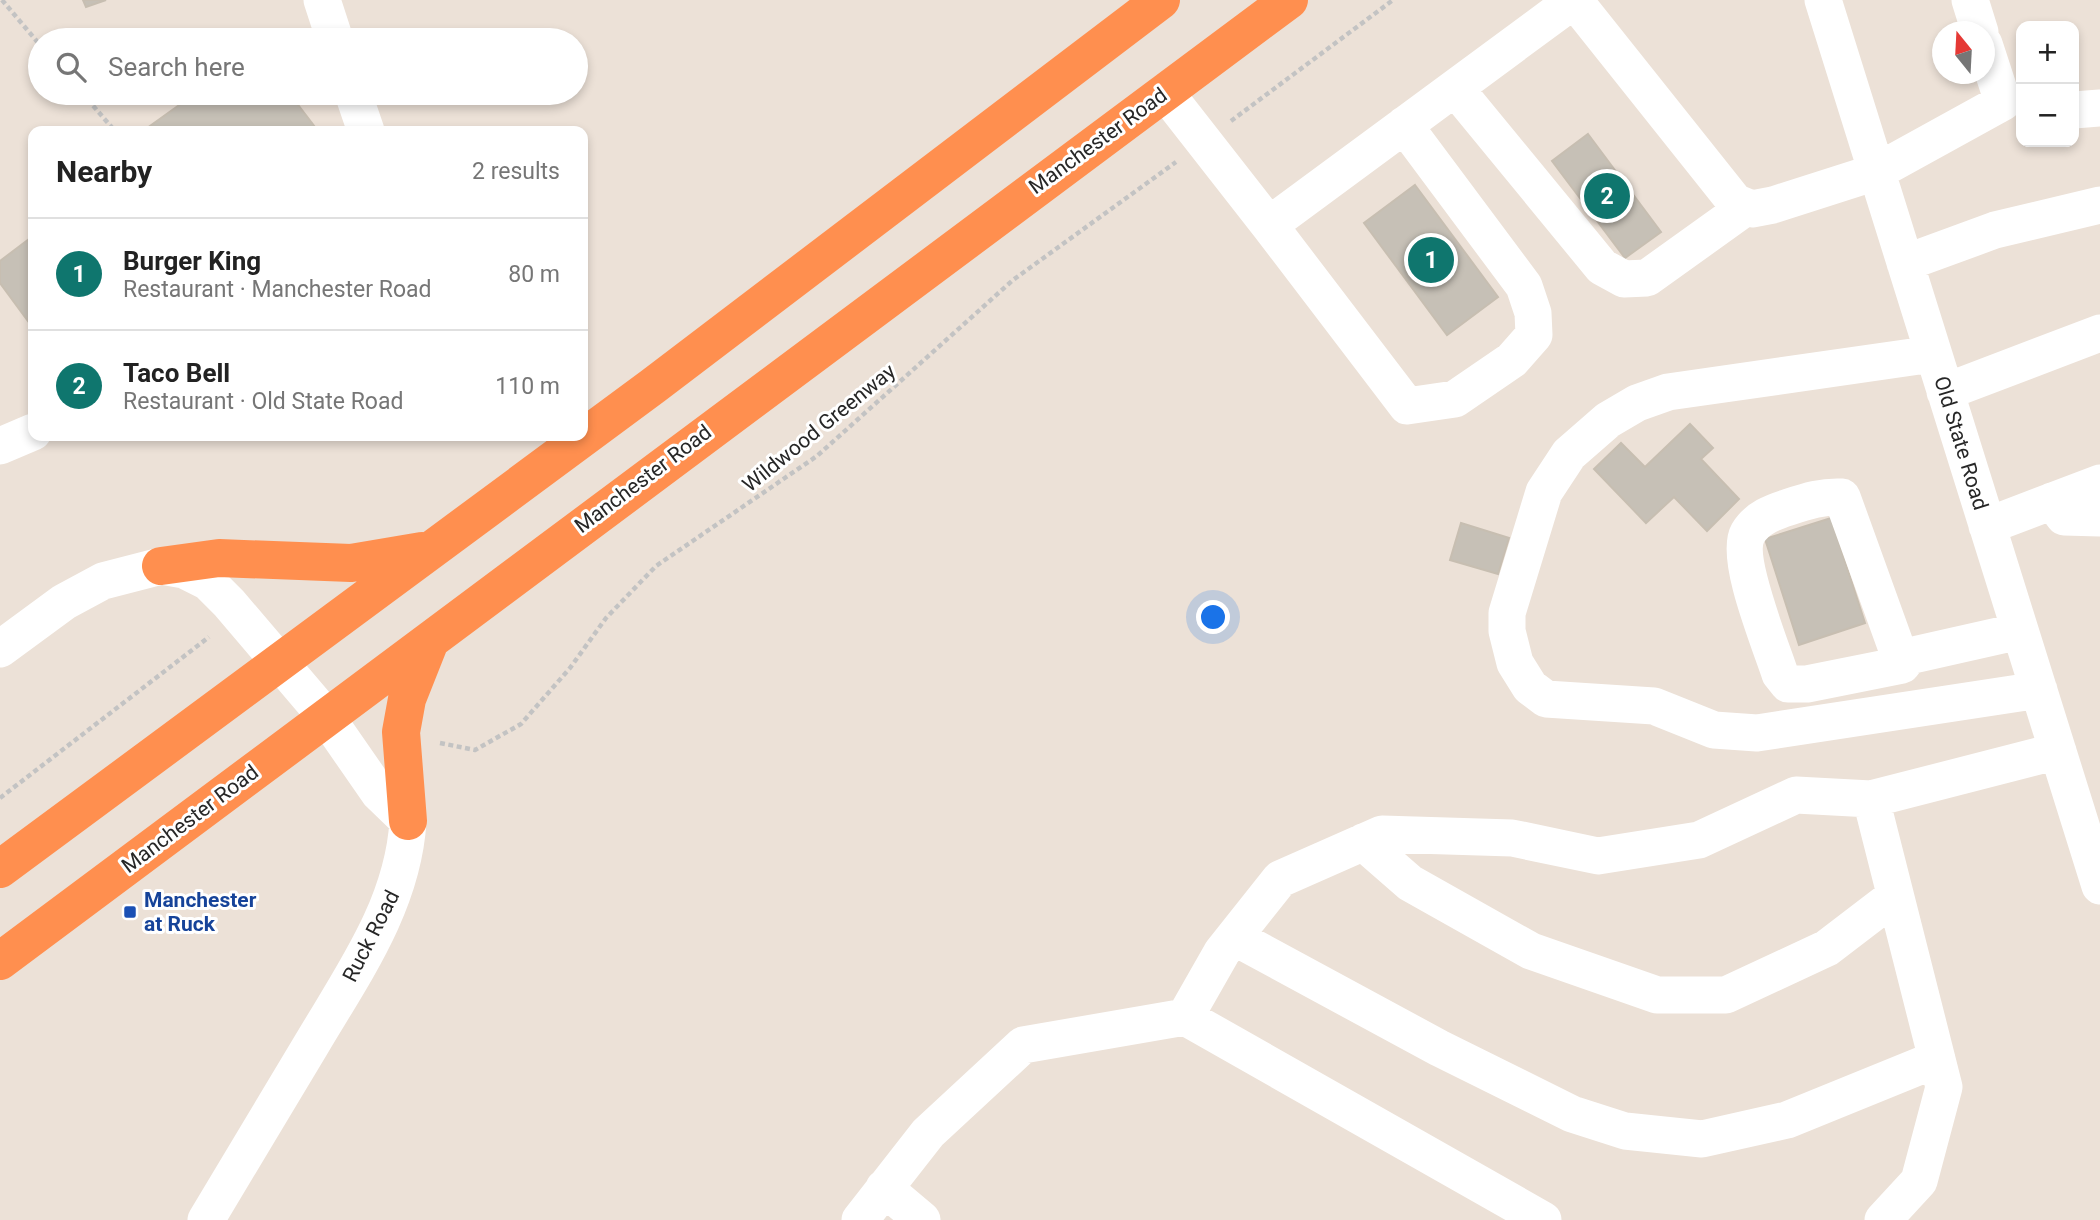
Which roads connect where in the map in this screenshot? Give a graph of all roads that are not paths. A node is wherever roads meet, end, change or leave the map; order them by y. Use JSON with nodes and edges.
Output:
{"nodes":[{"id":1,"x":322,"y":0,"type":"edge"},
{"id":2,"x":1161,"y":0,"type":"edge"},
{"id":3,"x":1289,"y":0,"type":"edge"},
{"id":4,"x":1824,"y":0,"type":"edge"},
{"id":5,"x":1970,"y":0,"type":"edge"},
{"id":6,"x":1977,"y":21,"type":"edge"},
{"id":7,"x":331,"y":28,"type":"edge"},
{"id":8,"x":1995,"y":67,"type":"edge"},
{"id":9,"x":1455,"y":88,"type":"junction"},
{"id":10,"x":1165,"y":92,"type":"junction"},
{"id":11,"x":2012,"y":103,"type":"edge"},
{"id":12,"x":357,"y":105,"type":"edge"},
{"id":13,"x":2100,"y":108,"type":"edge"},
{"id":14,"x":2079,"y":110,"type":"edge"},
{"id":15,"x":1404,"y":125,"type":"junction"},
{"id":16,"x":364,"y":126,"type":"edge"},
{"id":17,"x":1875,"y":172,"type":"junction"},
{"id":18,"x":2100,"y":205,"type":"edge"},
{"id":19,"x":1746,"y":207,"type":"junction"},
{"id":20,"x":1269,"y":225,"type":"junction"},
{"id":21,"x":1905,"y":263,"type":"junction"},
{"id":22,"x":2100,"y":333,"type":"edge"},
{"id":23,"x":1933,"y":354,"type":"junction"},
{"id":24,"x":1945,"y":391,"type":"junction"},
{"id":25,"x":588,"y":433,"type":"edge"},
{"id":26,"x":28,"y":434,"type":"edge"},
{"id":27,"x":577,"y":441,"type":"edge"},
{"id":28,"x":0,"y":446,"type":"edge"},
{"id":29,"x":2100,"y":483,"type":"edge"},
{"id":30,"x":2052,"y":501,"type":"junction"},
{"id":31,"x":2100,"y":518,"type":"edge"},
{"id":32,"x":1987,"y":526,"type":"junction"},
{"id":33,"x":431,"y":550,"type":"junction"},
{"id":34,"x":161,"y":566,"type":"junction"},
{"id":35,"x":2020,"y":631,"type":"junction"},
{"id":36,"x":430,"y":641,"type":"junction"},
{"id":37,"x":0,"y":649,"type":"edge"},
{"id":38,"x":1909,"y":656,"type":"junction"},
{"id":39,"x":279,"y":660,"type":"junction"},
{"id":40,"x":2039,"y":690,"type":"junction"},
{"id":41,"x":327,"y":718,"type":"junction"},
{"id":42,"x":2058,"y":751,"type":"junction"},
{"id":43,"x":1871,"y":799,"type":"junction"},
{"id":44,"x":408,"y":821,"type":"junction"},
{"id":45,"x":1363,"y":842,"type":"junction"},
{"id":46,"x":0,"y":869,"type":"edge"},
{"id":47,"x":2100,"y":886,"type":"edge"},
{"id":48,"x":1895,"y":896,"type":"junction"},
{"id":49,"x":1234,"y":937,"type":"junction"},
{"id":50,"x":0,"y":961,"type":"edge"},
{"id":51,"x":1185,"y":1017,"type":"junction"},
{"id":52,"x":1937,"y":1059,"type":"junction"},
{"id":53,"x":884,"y":1188,"type":"junction"},
{"id":54,"x":206,"y":1220,"type":"edge"},
{"id":55,"x":860,"y":1220,"type":"edge"},
{"id":56,"x":922,"y":1220,"type":"edge"},
{"id":57,"x":1542,"y":1220,"type":"edge"},
{"id":58,"x":1883,"y":1220,"type":"edge"}],
"edges":[{"from":1,"to":7,"type":"street"},
{"from":2,"to":25,"type":"highway"},
{"from":3,"to":10,"type":"highway","name":"Manchester Road"},
{"from":4,"to":17,"type":"street","name":"Old State Road"},
{"from":5,"to":6,"type":"street"},
{"from":8,"to":11,"type":"street"},
{"from":9,"to":15,"type":"street"},
{"from":9,"to":19,"type":"street"},
{"from":9,"to":19,"type":"street"},
{"from":10,"to":20,"type":"street"},
{"from":10,"to":36,"type":"highway","name":"Manchester Road"},
{"from":11,"to":17,"type":"street"},
{"from":12,"to":16,"type":"street"},
{"from":13,"to":14,"type":"street"},
{"from":15,"to":20,"type":"street"},
{"from":15,"to":20,"type":"street"},
{"from":17,"to":19,"type":"street"},
{"from":17,"to":21,"type":"street","name":"Old State Road"},
{"from":18,"to":21,"type":"street"},
{"from":21,"to":23,"type":"street","name":"Old State Road"},
{"from":22,"to":24,"type":"street"},
{"from":23,"to":24,"type":"street","name":"Old State Road"},
{"from":23,"to":40,"type":"street"},
{"from":24,"to":32,"type":"street","name":"Old State Road"},
{"from":26,"to":28,"type":"street"},
{"from":27,"to":33,"type":"highway"},
{"from":29,"to":30,"type":"street"},
{"from":30,"to":31,"type":"street"},
{"from":30,"to":32,"type":"street"},
{"from":32,"to":35,"type":"street","name":"Old State Road"},
{"from":33,"to":34,"type":"highway"},
{"from":33,"to":39,"type":"highway"},
{"from":34,"to":37,"type":"street"},
{"from":34,"to":39,"type":"street"},
{"from":35,"to":38,"type":"street"},
{"from":35,"to":40,"type":"street","name":"Old State Road"},
{"from":36,"to":41,"type":"highway","name":"Manchester Road"},
{"from":36,"to":44,"type":"highway"},
{"from":38,"to":38,"type":"street"},
{"from":39,"to":41,"type":"street"},
{"from":39,"to":46,"type":"highway"},
{"from":40,"to":42,"type":"street","name":"Old State Road"},
{"from":41,"to":44,"type":"street"},
{"from":41,"to":50,"type":"highway","name":"Manchester Road"},
{"from":42,"to":43,"type":"street"},
{"from":42,"to":47,"type":"street","name":"Old State Road"},
{"from":43,"to":45,"type":"street"},
{"from":43,"to":48,"type":"street"},
{"from":44,"to":54,"type":"street","name":"Ruck Road"},
{"from":45,"to":48,"type":"street"},
{"from":45,"to":49,"type":"street"},
{"from":48,"to":52,"type":"street"},
{"from":49,"to":51,"type":"street"},
{"from":49,"to":52,"type":"street"},
{"from":51,"to":53,"type":"street"},
{"from":51,"to":57,"type":"street"},
{"from":52,"to":58,"type":"street"},
{"from":53,"to":55,"type":"street"},
{"from":53,"to":56,"type":"street"}]}
